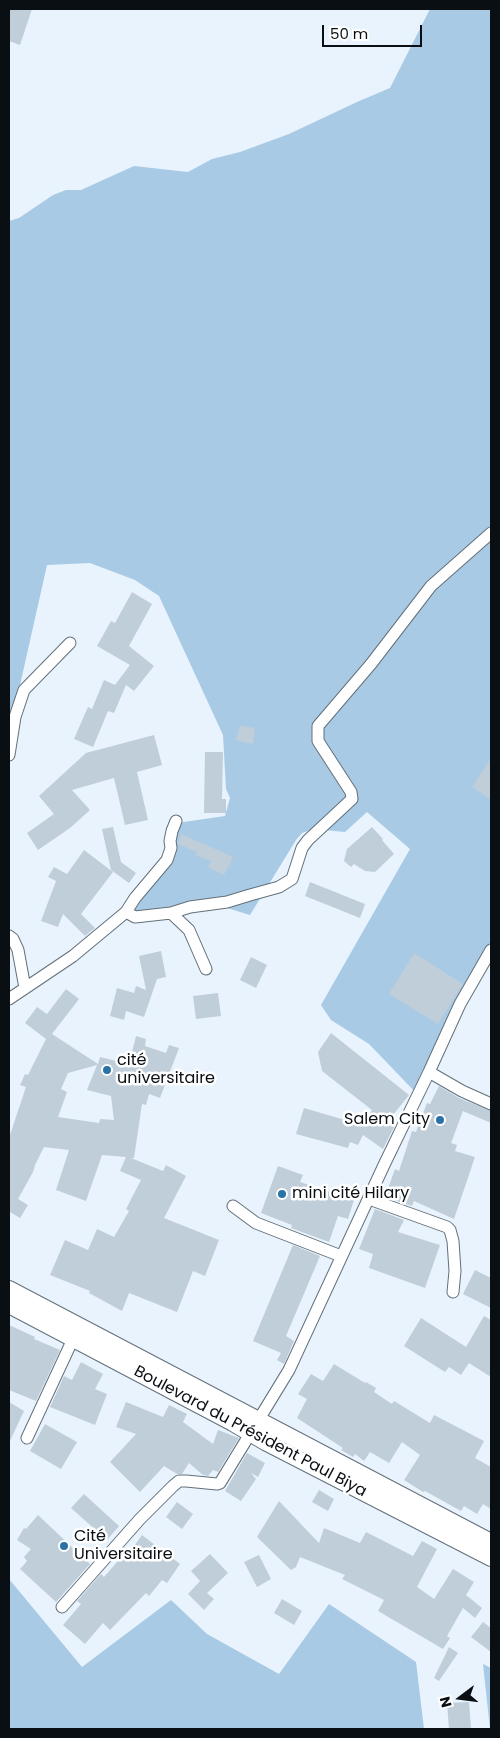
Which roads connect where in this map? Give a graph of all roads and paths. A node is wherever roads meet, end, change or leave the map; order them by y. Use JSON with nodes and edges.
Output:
{"nodes":[{"id":1,"x":491,"y":532,"type":"edge"},
{"id":2,"x":70,"y":642,"type":"dead end"},
{"id":3,"x":9,"y":755,"type":"edge"},
{"id":4,"x":176,"y":821,"type":"dead end"},
{"id":5,"x":126,"y":912,"type":"junction"},
{"id":6,"x":171,"y":913,"type":"junction"},
{"id":7,"x":9,"y":936,"type":"edge"},
{"id":8,"x":491,"y":950,"type":"edge"},
{"id":9,"x":206,"y":969,"type":"dead end"},
{"id":10,"x":25,"y":988,"type":"junction"},
{"id":11,"x":9,"y":999,"type":"edge"},
{"id":12,"x":429,"y":1072,"type":"junction"},
{"id":13,"x":491,"y":1104,"type":"edge"},
{"id":14,"x":369,"y":1199,"type":"junction"},
{"id":15,"x":233,"y":1206,"type":"dead end"},
{"id":16,"x":341,"y":1256,"type":"junction"},
{"id":17,"x":9,"y":1289,"type":"edge"},
{"id":18,"x":453,"y":1292,"type":"dead end"},
{"id":19,"x":9,"y":1305,"type":"edge"},
{"id":20,"x":73,"y":1339,"type":"junction"},
{"id":21,"x":255,"y":1427,"type":"junction"},
{"id":22,"x":27,"y":1438,"type":"dead end"},
{"id":23,"x":491,"y":1542,"type":"edge"},
{"id":24,"x":491,"y":1558,"type":"edge"},
{"id":25,"x":62,"y":1607,"type":"dead end"}],
"edges":[{"from":1,"to":6,"type":"street"},
{"from":2,"to":3,"type":"street"},
{"from":4,"to":5,"type":"street"},
{"from":5,"to":6,"type":"street"},
{"from":5,"to":10,"type":"street"},
{"from":6,"to":9,"type":"street"},
{"from":7,"to":10,"type":"street"},
{"from":8,"to":12,"type":"street"},
{"from":10,"to":11,"type":"street"},
{"from":12,"to":13,"type":"street"},
{"from":12,"to":14,"type":"street"},
{"from":14,"to":16,"type":"street"},
{"from":14,"to":18,"type":"street"},
{"from":15,"to":16,"type":"street"},
{"from":16,"to":21,"type":"street"},
{"from":17,"to":21,"type":"main road","name":"Boulevard du Président Paul Biya"},
{"from":19,"to":20,"type":"main road","name":"Boulevard du Président Paul Biya"},
{"from":20,"to":21,"type":"main road","name":"Boulevard du Président Paul Biya"},
{"from":20,"to":22,"type":"street"},
{"from":21,"to":23,"type":"main road","name":"Boulevard du Président Paul Biya"},
{"from":21,"to":24,"type":"main road","name":"Boulevard du Président Paul Biya"},
{"from":21,"to":25,"type":"street"}]}
